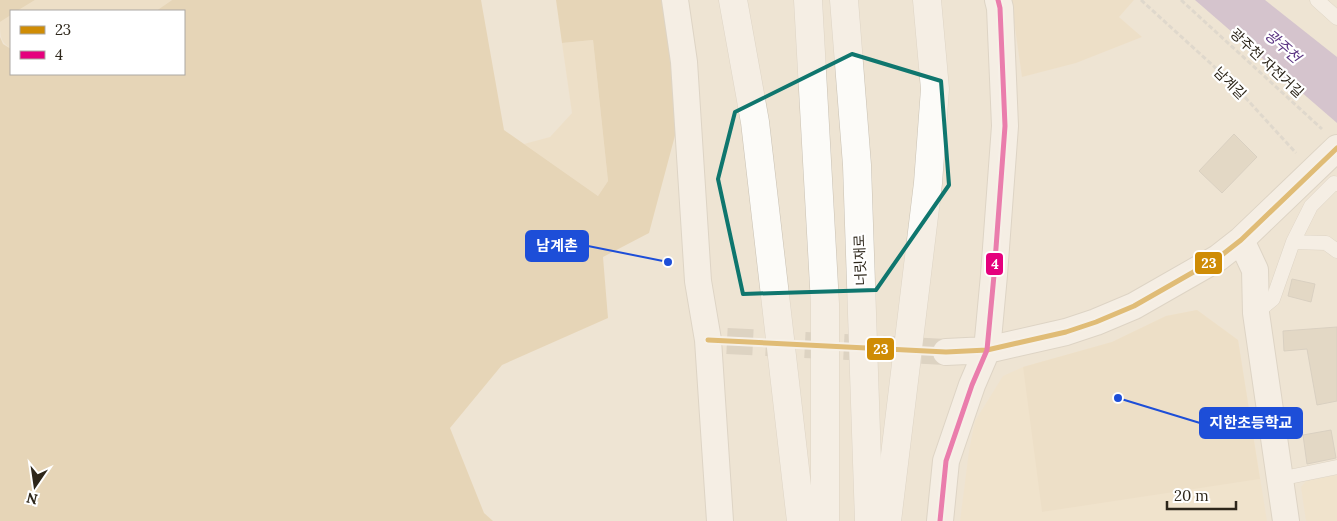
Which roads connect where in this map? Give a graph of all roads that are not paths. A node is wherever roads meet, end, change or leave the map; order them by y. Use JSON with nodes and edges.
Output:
{"nodes":[{"id":1,"x":675,"y":0,"type":"edge"},
{"id":2,"x":734,"y":0,"type":"edge"},
{"id":3,"x":808,"y":0,"type":"edge"},
{"id":4,"x":844,"y":0,"type":"edge"},
{"id":5,"x":927,"y":0,"type":"edge"},
{"id":6,"x":998,"y":0,"type":"edge"},
{"id":7,"x":1317,"y":0,"type":"edge"},
{"id":8,"x":1337,"y":18,"type":"edge"},
{"id":9,"x":1322,"y":155,"type":"edge"},
{"id":10,"x":1337,"y":184,"type":"edge"},
{"id":11,"x":1241,"y":240,"type":"junction"},
{"id":12,"x":1293,"y":242,"type":"junction"},
{"id":13,"x":1337,"y":251,"type":"edge"},
{"id":14,"x":1256,"y":313,"type":"junction"},
{"id":15,"x":987,"y":350,"type":"junction"},
{"id":16,"x":946,"y":352,"type":"tunnel mouth"},
{"id":17,"x":1337,"y":467,"type":"edge"},
{"id":18,"x":1279,"y":480,"type":"junction"},
{"id":19,"x":720,"y":521,"type":"edge"},
{"id":20,"x":801,"y":521,"type":"edge"},
{"id":21,"x":825,"y":521,"type":"edge"},
{"id":22,"x":869,"y":521,"type":"edge"},
{"id":23,"x":887,"y":521,"type":"edge"},
{"id":24,"x":940,"y":521,"type":"edge"},
{"id":25,"x":1286,"y":521,"type":"edge"}],
"edges":[{"from":1,"to":19,"type":"street"},
{"from":2,"to":20,"type":"main road"},
{"from":3,"to":21,"type":"main road"},
{"from":4,"to":22,"type":"main road","name":"너릿재로"},
{"from":5,"to":23,"type":"main road"},
{"from":6,"to":15,"type":"street"},
{"from":7,"to":8,"type":"lane"},
{"from":9,"to":11,"type":"street"},
{"from":10,"to":12,"type":"lane"},
{"from":11,"to":14,"type":"street"},
{"from":11,"to":15,"type":"street"},
{"from":12,"to":13,"type":"lane"},
{"from":12,"to":14,"type":"lane"},
{"from":14,"to":18,"type":"street"},
{"from":15,"to":16,"type":"street"},
{"from":15,"to":24,"type":"street"},
{"from":17,"to":18,"type":"lane"},
{"from":18,"to":25,"type":"street"}]}
